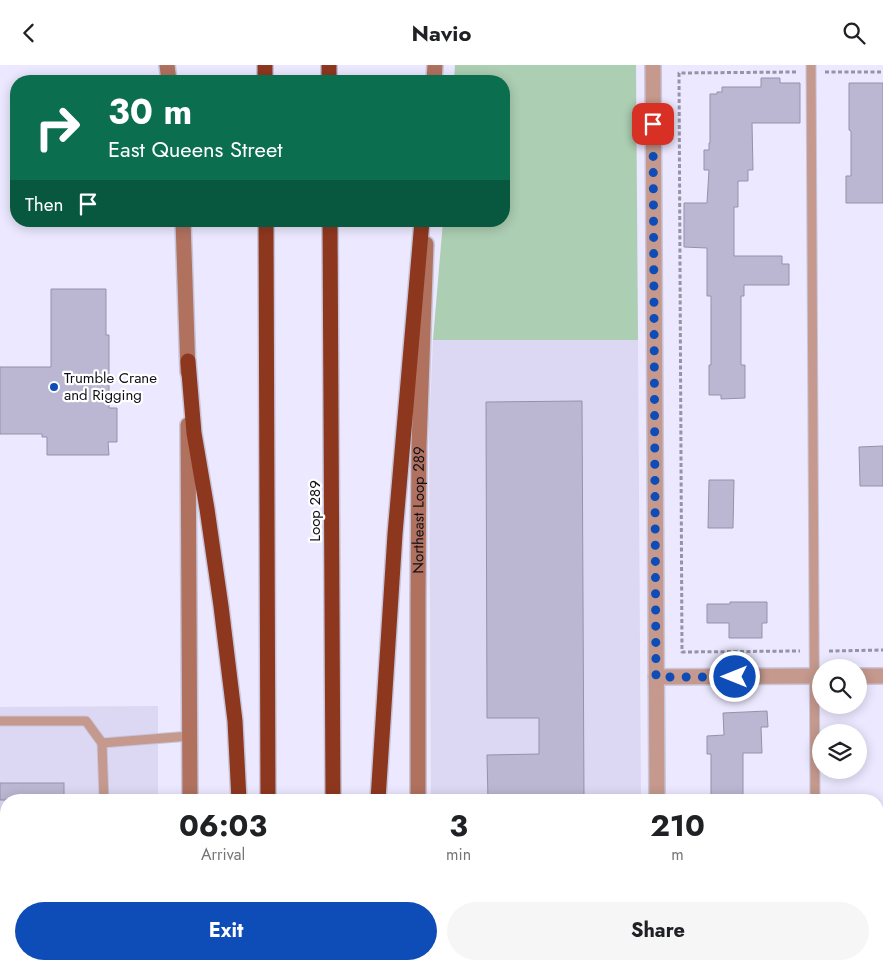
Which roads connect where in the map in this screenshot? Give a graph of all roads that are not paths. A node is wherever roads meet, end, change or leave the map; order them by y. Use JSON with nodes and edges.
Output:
{"nodes":[{"id":1,"x":652,"y":65,"type":"edge"},
{"id":2,"x":811,"y":69,"type":"edge"},
{"id":3,"x":183,"y":227,"type":"edge"},
{"id":4,"x":266,"y":227,"type":"edge"},
{"id":5,"x":330,"y":227,"type":"edge"},
{"id":6,"x":422,"y":227,"type":"edge"},
{"id":7,"x":427,"y":227,"type":"edge"},
{"id":8,"x":188,"y":361,"type":"junction"},
{"id":9,"x":815,"y":659,"type":"edge"},
{"id":10,"x":812,"y":676,"type":"edge"},
{"id":11,"x":867,"y":676,"type":"edge"},
{"id":12,"x":883,"y":676,"type":"edge"},
{"id":13,"x":656,"y":677,"type":"junction"},
{"id":14,"x":817,"y":714,"type":"edge"},
{"id":15,"x":0,"y":721,"type":"edge"},
{"id":16,"x":190,"y":737,"type":"junction"},
{"id":17,"x":102,"y":743,"type":"junction"},
{"id":18,"x":104,"y":794,"type":"edge"},
{"id":19,"x":190,"y":794,"type":"edge"},
{"id":20,"x":239,"y":794,"type":"edge"},
{"id":21,"x":268,"y":794,"type":"edge"},
{"id":22,"x":333,"y":794,"type":"edge"},
{"id":23,"x":378,"y":794,"type":"edge"},
{"id":24,"x":418,"y":794,"type":"edge"},
{"id":25,"x":657,"y":794,"type":"edge"},
{"id":26,"x":815,"y":794,"type":"edge"}],
"edges":[{"from":1,"to":13,"type":"street"},
{"from":2,"to":9,"type":"lane"},
{"from":3,"to":8,"type":"main road"},
{"from":4,"to":21,"type":"highway"},
{"from":5,"to":22,"type":"highway","name":"Loop 289"},
{"from":6,"to":23,"type":"highway"},
{"from":7,"to":24,"type":"main road","name":"Northeast Loop 289"},
{"from":8,"to":16,"type":"main road"},
{"from":8,"to":20,"type":"highway"},
{"from":10,"to":13,"type":"street"},
{"from":11,"to":12,"type":"street"},
{"from":13,"to":25,"type":"street"},
{"from":14,"to":26,"type":"lane"},
{"from":15,"to":17,"type":"lane"},
{"from":16,"to":17,"type":"lane"},
{"from":16,"to":19,"type":"main road"},
{"from":17,"to":18,"type":"lane"}]}
